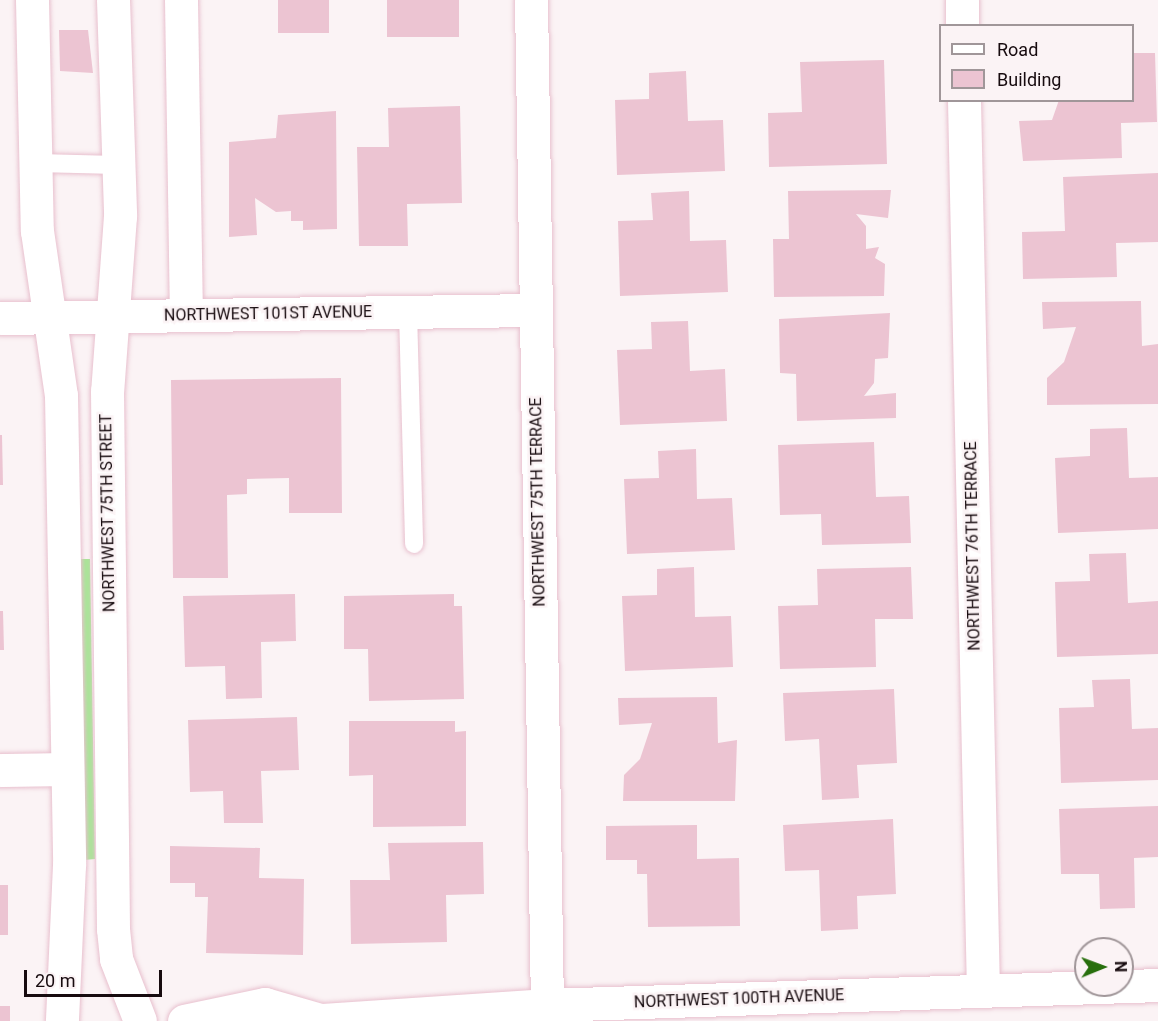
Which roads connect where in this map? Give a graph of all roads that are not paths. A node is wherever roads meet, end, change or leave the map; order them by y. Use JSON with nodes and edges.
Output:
{"nodes":[{"id":1,"x":32,"y":0,"type":"edge"},
{"id":2,"x":113,"y":0,"type":"edge"},
{"id":3,"x":181,"y":0,"type":"edge"},
{"id":4,"x":537,"y":0,"type":"edge"},
{"id":5,"x":962,"y":0,"type":"edge"},
{"id":6,"x":962,"y":24,"type":"edge"},
{"id":7,"x":964,"y":102,"type":"edge"},
{"id":8,"x":36,"y":163,"type":"junction"},
{"id":9,"x":118,"y":165,"type":"junction"},
{"id":10,"x":535,"y":310,"type":"junction"},
{"id":11,"x":408,"y":311,"type":"junction"},
{"id":12,"x":186,"y":315,"type":"junction"},
{"id":13,"x":110,"y":316,"type":"junction"},
{"id":14,"x":49,"y":317,"type":"junction"},
{"id":15,"x":0,"y":318,"type":"edge"},
{"id":16,"x":414,"y":544,"type":"dead end"},
{"id":17,"x":68,"y":769,"type":"junction"},
{"id":18,"x":0,"y":770,"type":"edge"},
{"id":19,"x":1158,"y":985,"type":"edge"},
{"id":20,"x":983,"y":991,"type":"junction"},
{"id":21,"x":547,"y":1005,"type":"junction"},
{"id":22,"x":137,"y":1015,"type":"edge"},
{"id":23,"x":319,"y":1020,"type":"edge"},
{"id":24,"x":62,"y":1021,"type":"edge"},
{"id":25,"x":182,"y":1021,"type":"edge"}],
"edges":[{"from":1,"to":8,"type":"street"},
{"from":2,"to":9,"type":"street","name":"NORTHWEST 75TH STREET"},
{"from":3,"to":12,"type":"street"},
{"from":4,"to":10,"type":"street","name":"NORTHWEST 75TH TERRACE"},
{"from":5,"to":6,"type":"street"},
{"from":7,"to":20,"type":"street","name":"NORTHWEST 76TH TERRACE"},
{"from":8,"to":9,"type":"lane"},
{"from":8,"to":14,"type":"street"},
{"from":9,"to":13,"type":"street","name":"NORTHWEST 75TH STREET"},
{"from":10,"to":11,"type":"street","name":"NORTHWEST 101ST AVENUE"},
{"from":10,"to":21,"type":"street","name":"NORTHWEST 75TH TERRACE"},
{"from":11,"to":12,"type":"street","name":"NORTHWEST 101ST AVENUE"},
{"from":11,"to":16,"type":"lane"},
{"from":12,"to":13,"type":"street","name":"NORTHWEST 101ST AVENUE"},
{"from":13,"to":14,"type":"street","name":"NORTHWEST 101ST AVENUE"},
{"from":13,"to":22,"type":"street","name":"NORTHWEST 75TH STREET"},
{"from":14,"to":15,"type":"street","name":"NORTHWEST 101ST AVENUE"},
{"from":14,"to":17,"type":"street"},
{"from":17,"to":18,"type":"street"},
{"from":17,"to":24,"type":"street"},
{"from":19,"to":20,"type":"street","name":"NORTHWEST 100TH AVENUE"},
{"from":20,"to":21,"type":"street","name":"NORTHWEST 100TH AVENUE"},
{"from":21,"to":23,"type":"street","name":"NORTHWEST 100TH AVENUE"},
{"from":22,"to":25,"type":"street","name":"NORTHWEST 100TH AVENUE"},
{"from":23,"to":25,"type":"street","name":"NORTHWEST 100TH AVENUE"}]}
